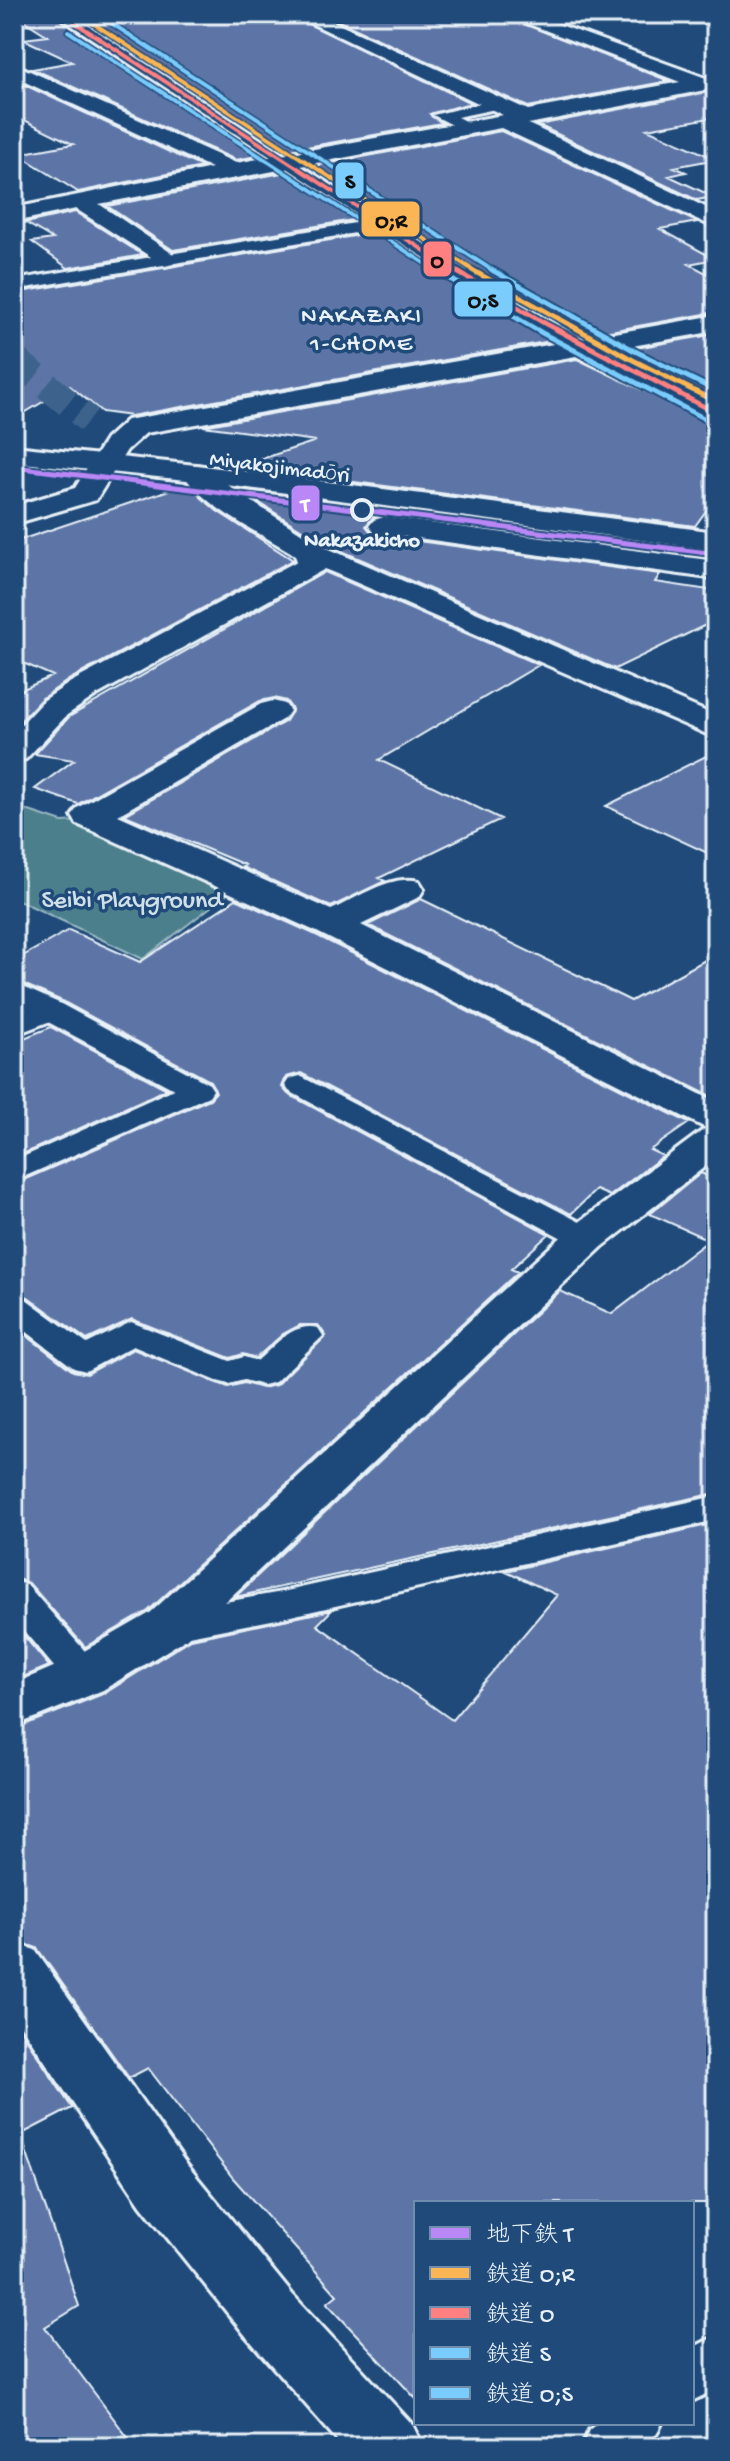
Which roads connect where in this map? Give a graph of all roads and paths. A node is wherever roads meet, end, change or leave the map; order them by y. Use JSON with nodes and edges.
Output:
{"nodes":[{"id":1,"x":62,"y":14,"type":"edge"},
{"id":2,"x":301,"y":14,"type":"edge"},
{"id":3,"x":512,"y":14,"type":"edge"},
{"id":4,"x":14,"y":70,"type":"edge"},
{"id":5,"x":713,"y":84,"type":"edge"},
{"id":6,"x":503,"y":113,"type":"junction"},
{"id":7,"x":468,"y":128,"type":"junction"},
{"id":8,"x":284,"y":162,"type":"junction"},
{"id":9,"x":234,"y":170,"type":"junction"},
{"id":10,"x":80,"y":202,"type":"junction"},
{"id":11,"x":14,"y":215,"type":"edge"},
{"id":12,"x":716,"y":221,"type":"edge"},
{"id":13,"x":380,"y":224,"type":"junction"},
{"id":14,"x":165,"y":259,"type":"junction"},
{"id":15,"x":14,"y":285,"type":"edge"},
{"id":16,"x":716,"y":323,"type":"edge"},
{"id":17,"x":582,"y":349,"type":"junction"},
{"id":18,"x":716,"y":414,"type":"edge"},
{"id":19,"x":14,"y":432,"type":"edge"},
{"id":20,"x":14,"y":454,"type":"edge"},
{"id":21,"x":109,"y":455,"type":"junction"},
{"id":22,"x":196,"y":473,"type":"junction"},
{"id":23,"x":412,"y":500,"type":"junction"},
{"id":24,"x":14,"y":515,"type":"edge"},
{"id":25,"x":716,"y":517,"type":"edge"},
{"id":26,"x":384,"y":526,"type":"junction"},
{"id":27,"x":716,"y":541,"type":"edge"},
{"id":28,"x":309,"y":551,"type":"junction"},
{"id":29,"x":716,"y":570,"type":"edge"},
{"id":30,"x":273,"y":711,"type":"dead end"},
{"id":31,"x":716,"y":728,"type":"edge"},
{"id":32,"x":14,"y":752,"type":"edge"},
{"id":33,"x":406,"y":889,"type":"dead end"},
{"id":34,"x":333,"y":924,"type":"junction"},
{"id":35,"x":14,"y":992,"type":"edge"},
{"id":36,"x":51,"y":1010,"type":"junction"},
{"id":37,"x":14,"y":1026,"type":"edge"},
{"id":38,"x":300,"y":1085,"type":"dead end"},
{"id":39,"x":716,"y":1118,"type":"edge"},
{"id":40,"x":716,"y":1138,"type":"edge"},
{"id":41,"x":14,"y":1172,"type":"edge"},
{"id":42,"x":586,"y":1238,"type":"junction"},
{"id":43,"x":14,"y":1306,"type":"edge"},
{"id":44,"x":306,"y":1336,"type":"dead end"},
{"id":45,"x":716,"y":1508,"type":"edge"},
{"id":46,"x":14,"y":1594,"type":"edge"},
{"id":47,"x":168,"y":1626,"type":"junction"},
{"id":48,"x":84,"y":1676,"type":"junction"},
{"id":49,"x":14,"y":1706,"type":"edge"},
{"id":50,"x":14,"y":1967,"type":"edge"},
{"id":51,"x":716,"y":2359,"type":"edge"},
{"id":52,"x":694,"y":2376,"type":"edge"},
{"id":53,"x":634,"y":2425,"type":"edge"},
{"id":54,"x":388,"y":2447,"type":"edge"},
{"id":55,"x":607,"y":2447,"type":"edge"}],
"edges":[{"from":1,"to":8,"type":"lane"},
{"from":2,"to":6,"type":"street"},
{"from":3,"to":5,"type":"street"},
{"from":4,"to":9,"type":"street"},
{"from":5,"to":6,"type":"street"},
{"from":6,"to":7,"type":"street"},
{"from":6,"to":7,"type":"lane"},
{"from":6,"to":12,"type":"street"},
{"from":7,"to":8,"type":"street"},
{"from":8,"to":9,"type":"street"},
{"from":8,"to":13,"type":"lane"},
{"from":9,"to":10,"type":"street"},
{"from":10,"to":11,"type":"street"},
{"from":10,"to":14,"type":"street"},
{"from":13,"to":14,"type":"lane"},
{"from":13,"to":17,"type":"lane"},
{"from":14,"to":15,"type":"lane"},
{"from":16,"to":17,"type":"street"},
{"from":17,"to":18,"type":"street"},
{"from":17,"to":21,"type":"street"},
{"from":19,"to":21,"type":"street"},
{"from":20,"to":21,"type":"street"},
{"from":21,"to":22,"type":"street"},
{"from":21,"to":24,"type":"street"},
{"from":21,"to":25,"type":"street"},
{"from":22,"to":23,"type":"street"},
{"from":22,"to":28,"type":"street"},
{"from":23,"to":26,"type":"street"},
{"from":23,"to":27,"type":"street"},
{"from":26,"to":28,"type":"street"},
{"from":26,"to":29,"type":"street"},
{"from":28,"to":31,"type":"street"},
{"from":28,"to":32,"type":"street"},
{"from":30,"to":34,"type":"street"},
{"from":33,"to":34,"type":"street"},
{"from":34,"to":39,"type":"street"},
{"from":35,"to":36,"type":"lane"},
{"from":36,"to":37,"type":"lane"},
{"from":36,"to":41,"type":"lane"},
{"from":38,"to":42,"type":"lane"},
{"from":40,"to":42,"type":"street"},
{"from":42,"to":47,"type":"street"},
{"from":43,"to":44,"type":"lane"},
{"from":45,"to":47,"type":"lane"},
{"from":46,"to":48,"type":"lane"},
{"from":47,"to":48,"type":"street"},
{"from":48,"to":49,"type":"street"},
{"from":50,"to":54,"type":"street"},
{"from":51,"to":52,"type":"lane"},
{"from":53,"to":55,"type":"lane"}]}
